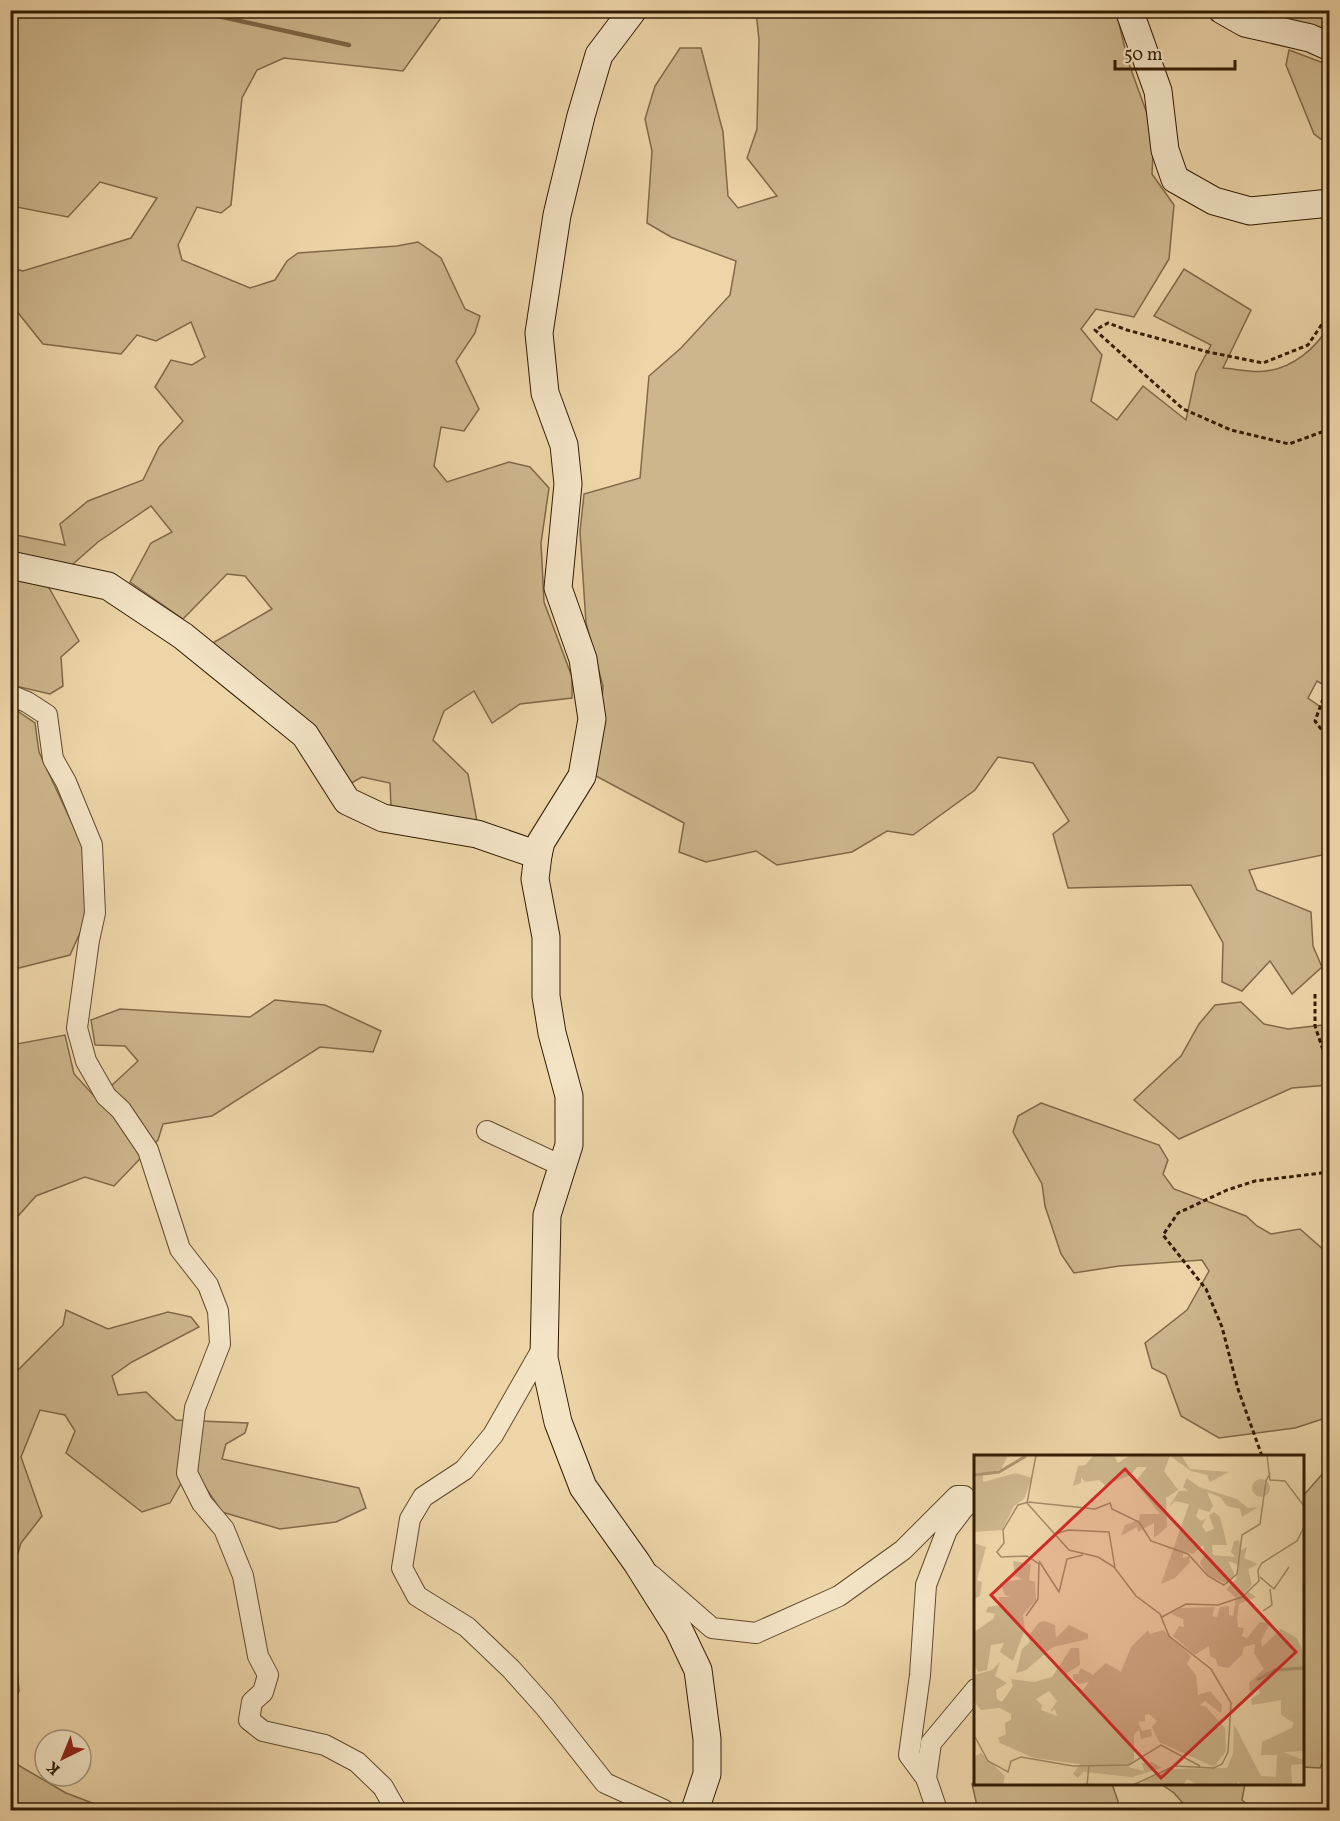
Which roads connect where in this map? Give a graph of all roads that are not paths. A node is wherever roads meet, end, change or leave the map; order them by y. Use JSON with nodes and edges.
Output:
{"nodes":[{"id":1,"x":633,"y":10,"type":"edge"},
{"id":2,"x":1129,"y":10,"type":"edge"},
{"id":3,"x":1222,"y":10,"type":"edge"},
{"id":4,"x":1329,"y":47,"type":"edge"},
{"id":5,"x":1329,"y":203,"type":"edge"},
{"id":6,"x":10,"y":565,"type":"edge"},
{"id":7,"x":10,"y":695,"type":"edge"},
{"id":8,"x":538,"y":855,"type":"junction"},
{"id":9,"x":487,"y":1131,"type":"dead end"},
{"id":10,"x":562,"y":1166,"type":"junction"},
{"id":11,"x":545,"y":1344,"type":"junction"},
{"id":12,"x":637,"y":1563,"type":"junction"},
{"id":13,"x":974,"y":1690,"type":"edge"},
{"id":14,"x":927,"y":1778,"type":"junction"},
{"id":15,"x":396,"y":1810,"type":"edge"},
{"id":16,"x":664,"y":1810,"type":"edge"},
{"id":17,"x":695,"y":1810,"type":"edge"},
{"id":18,"x":937,"y":1810,"type":"edge"}],
"edges":[{"from":1,"to":8,"type":"main road"},
{"from":2,"to":5,"type":"main road"},
{"from":3,"to":4,"type":"main road"},
{"from":6,"to":8,"type":"main road"},
{"from":7,"to":15,"type":"street"},
{"from":8,"to":10,"type":"main road"},
{"from":9,"to":10,"type":"street"},
{"from":10,"to":11,"type":"main road"},
{"from":11,"to":12,"type":"main road"},
{"from":11,"to":16,"type":"street"},
{"from":12,"to":14,"type":"street"},
{"from":12,"to":17,"type":"main road"},
{"from":13,"to":14,"type":"street"},
{"from":14,"to":18,"type":"street"}]}
